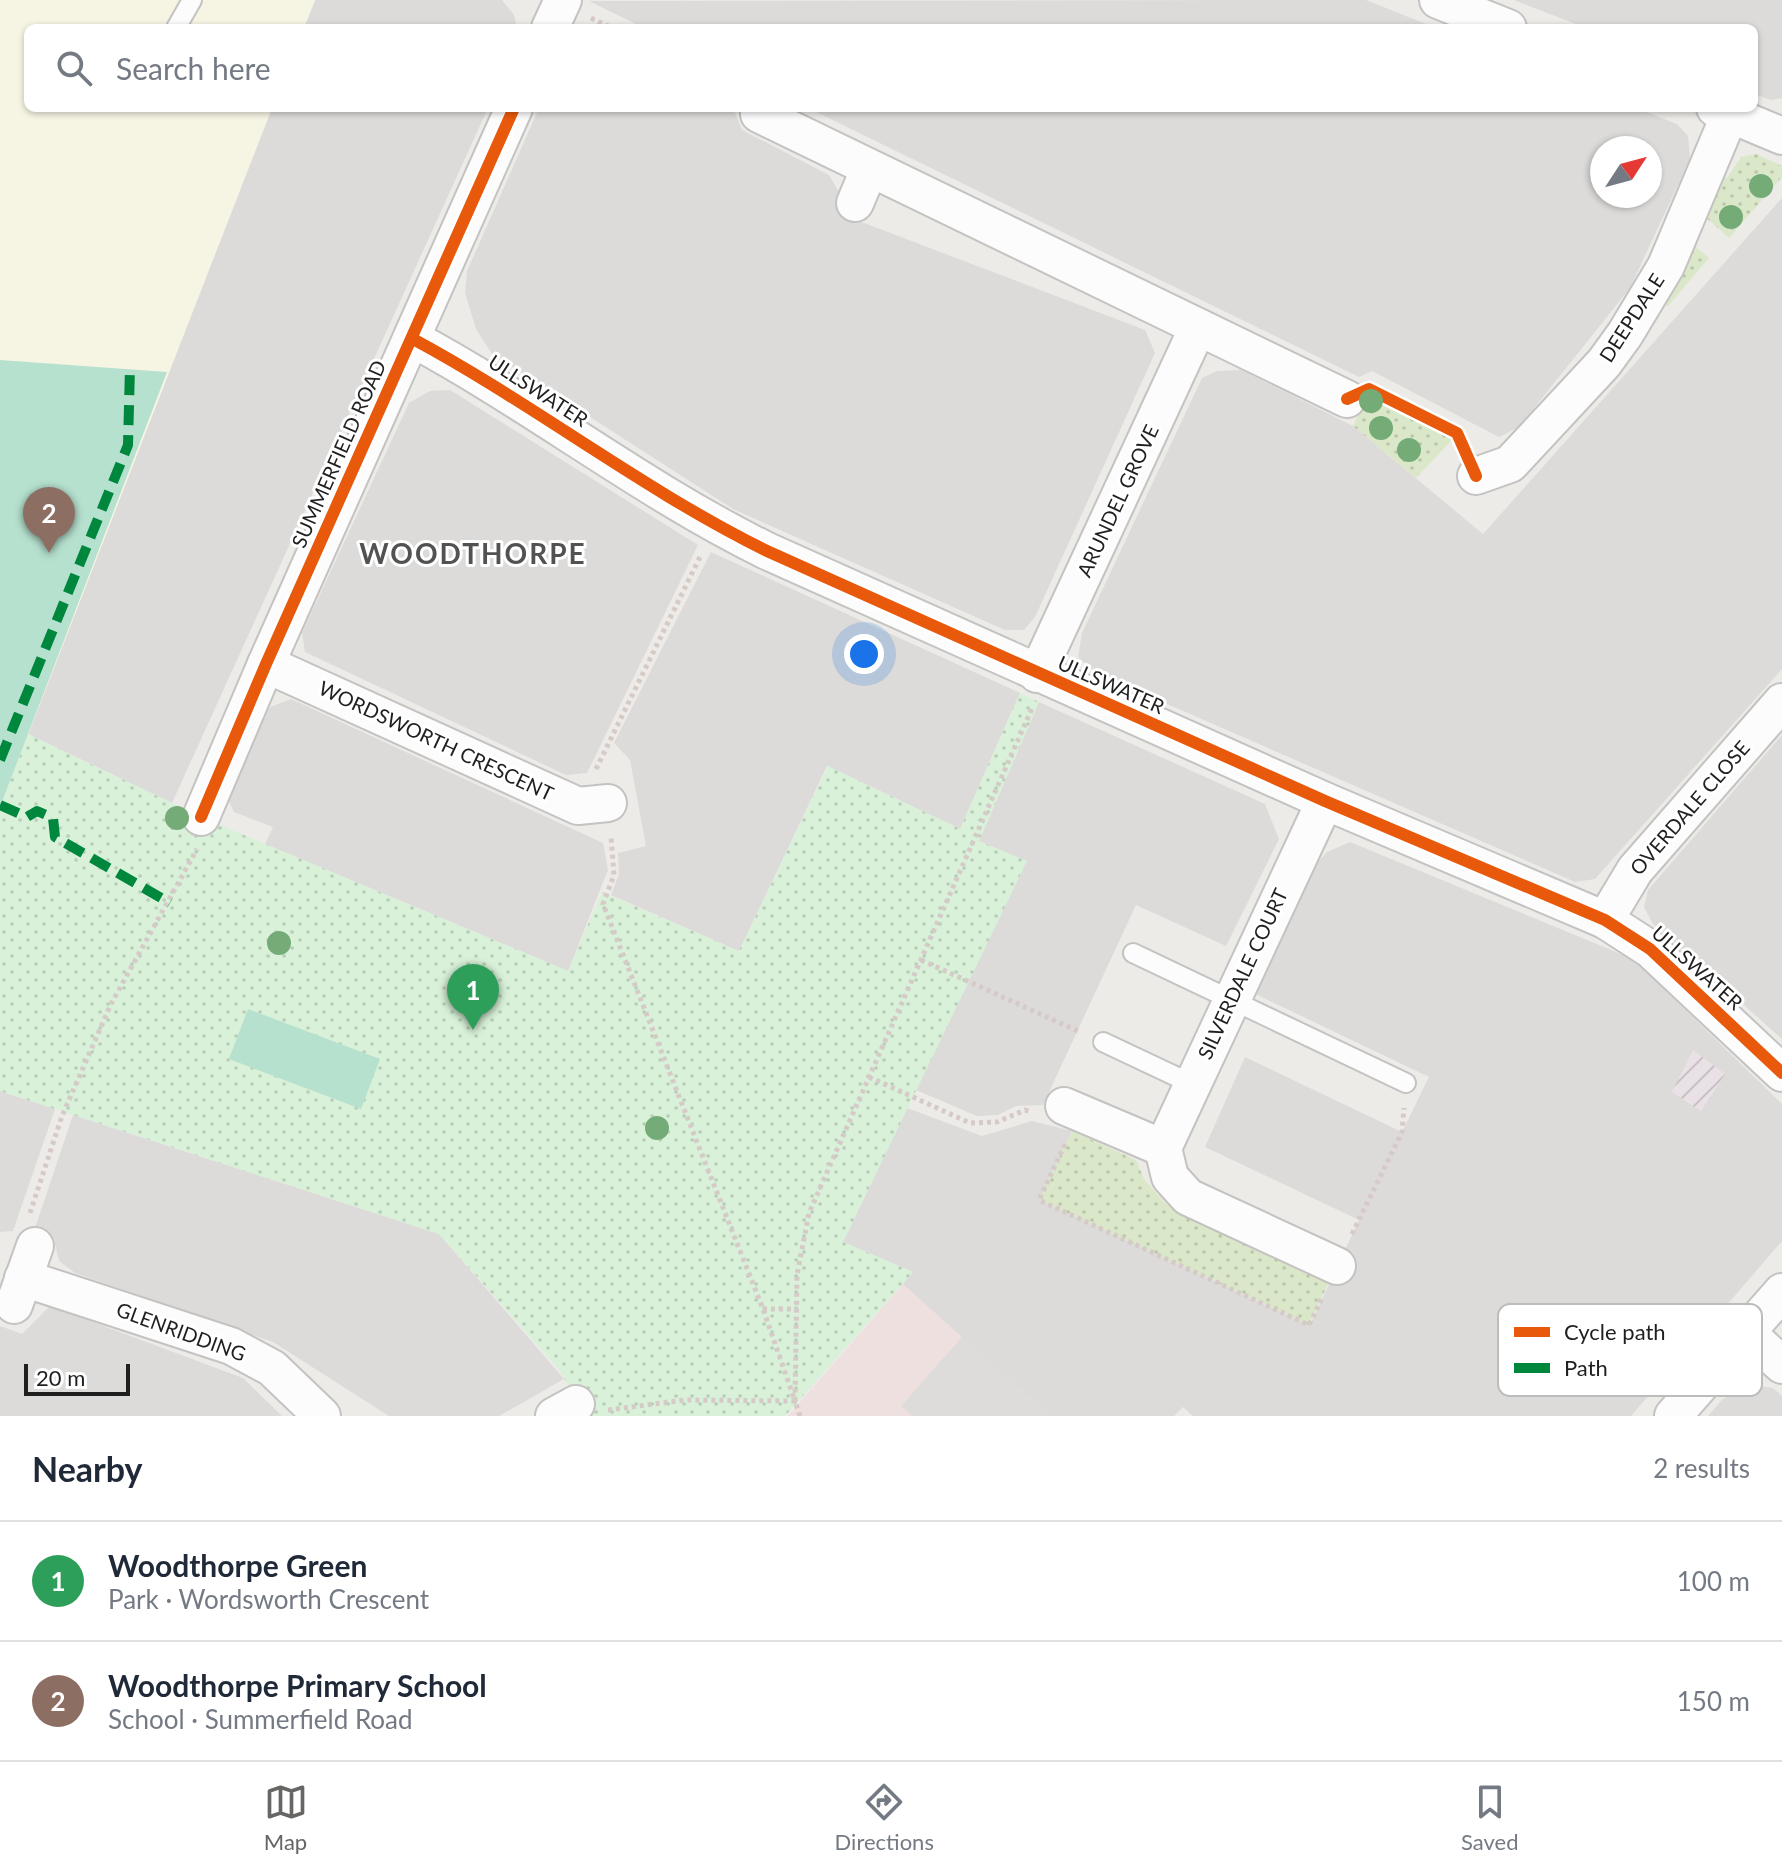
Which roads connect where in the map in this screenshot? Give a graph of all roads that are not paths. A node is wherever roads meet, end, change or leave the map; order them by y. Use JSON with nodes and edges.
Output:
{"nodes":[{"id":1,"x":192,"y":0,"type":"edge"},
{"id":2,"x":1438,"y":0,"type":"edge"},
{"id":3,"x":178,"y":24,"type":"edge"},
{"id":4,"x":1498,"y":24,"type":"edge"},
{"id":5,"x":512,"y":112,"type":"edge"},
{"id":6,"x":1722,"y":112,"type":"edge"},
{"id":7,"x":1724,"y":112,"type":"edge"},
{"id":8,"x":759,"y":114,"type":"dead end"},
{"id":9,"x":1782,"y":136,"type":"edge"},
{"id":10,"x":869,"y":170,"type":"junction"},
{"id":11,"x":855,"y":203,"type":"dead end"},
{"id":12,"x":1198,"y":327,"type":"junction"},
{"id":13,"x":413,"y":339,"type":"junction"},
{"id":14,"x":1347,"y":399,"type":"dead end"},
{"id":15,"x":1476,"y":476,"type":"dead end"},
{"id":16,"x":266,"y":664,"type":"junction"},
{"id":17,"x":1037,"y":674,"type":"junction"},
{"id":18,"x":1782,"y":702,"type":"edge"},
{"id":19,"x":1325,"y":801,"type":"junction"},
{"id":20,"x":593,"y":805,"type":"road end"},
{"id":21,"x":201,"y":817,"type":"road end"},
{"id":22,"x":1605,"y":920,"type":"junction"},
{"id":23,"x":1133,"y":953,"type":"dead end"},
{"id":24,"x":1230,"y":998,"type":"junction"},
{"id":25,"x":1103,"y":1042,"type":"road end"},
{"id":26,"x":1782,"y":1073,"type":"edge"},
{"id":27,"x":1406,"y":1083,"type":"dead end"},
{"id":28,"x":1192,"y":1084,"type":"junction"},
{"id":29,"x":1064,"y":1106,"type":"road end"},
{"id":30,"x":1163,"y":1148,"type":"junction"},
{"id":31,"x":25,"y":1262,"type":"road end"},
{"id":32,"x":1337,"y":1266,"type":"dead end"},
{"id":33,"x":1782,"y":1292,"type":"edge"},
{"id":34,"x":1762,"y":1315,"type":"edge"},
{"id":35,"x":1762,"y":1347,"type":"edge"},
{"id":36,"x":1782,"y":1365,"type":"edge"},
{"id":37,"x":1691,"y":1396,"type":"edge"},
{"id":38,"x":322,"y":1416,"type":"edge"},
{"id":39,"x":1673,"y":1416,"type":"edge"}],
"edges":[{"from":1,"to":3,"type":"lane"},
{"from":2,"to":4,"type":"street"},
{"from":5,"to":13,"type":"street","name":"SUMMERFIELD ROAD"},
{"from":6,"to":15,"type":"street","name":"DEEPDALE"},
{"from":7,"to":9,"type":"street"},
{"from":8,"to":10,"type":"street"},
{"from":10,"to":11,"type":"street"},
{"from":10,"to":12,"type":"street"},
{"from":12,"to":14,"type":"street"},
{"from":12,"to":17,"type":"street","name":"ARUNDEL GROVE"},
{"from":13,"to":16,"type":"street","name":"SUMMERFIELD ROAD"},
{"from":13,"to":17,"type":"street","name":"ULLSWATER"},
{"from":16,"to":20,"type":"street","name":"WORDSWORTH CRESCENT"},
{"from":16,"to":21,"type":"street","name":"SUMMERFIELD ROAD"},
{"from":17,"to":19,"type":"street","name":"ULLSWATER"},
{"from":18,"to":22,"type":"street","name":"OVERDALE CLOSE"},
{"from":19,"to":22,"type":"street","name":"ULLSWATER"},
{"from":19,"to":24,"type":"street","name":"SILVERDALE COURT"},
{"from":22,"to":26,"type":"street","name":"ULLSWATER"},
{"from":23,"to":24,"type":"lane"},
{"from":24,"to":27,"type":"lane"},
{"from":24,"to":28,"type":"street","name":"SILVERDALE COURT"},
{"from":25,"to":28,"type":"lane"},
{"from":28,"to":30,"type":"street","name":"SILVERDALE COURT"},
{"from":29,"to":30,"type":"street"},
{"from":30,"to":32,"type":"street"},
{"from":31,"to":38,"type":"street","name":"GLENRIDDING"},
{"from":33,"to":34,"type":"street"},
{"from":35,"to":36,"type":"street"},
{"from":37,"to":39,"type":"street"}]}
